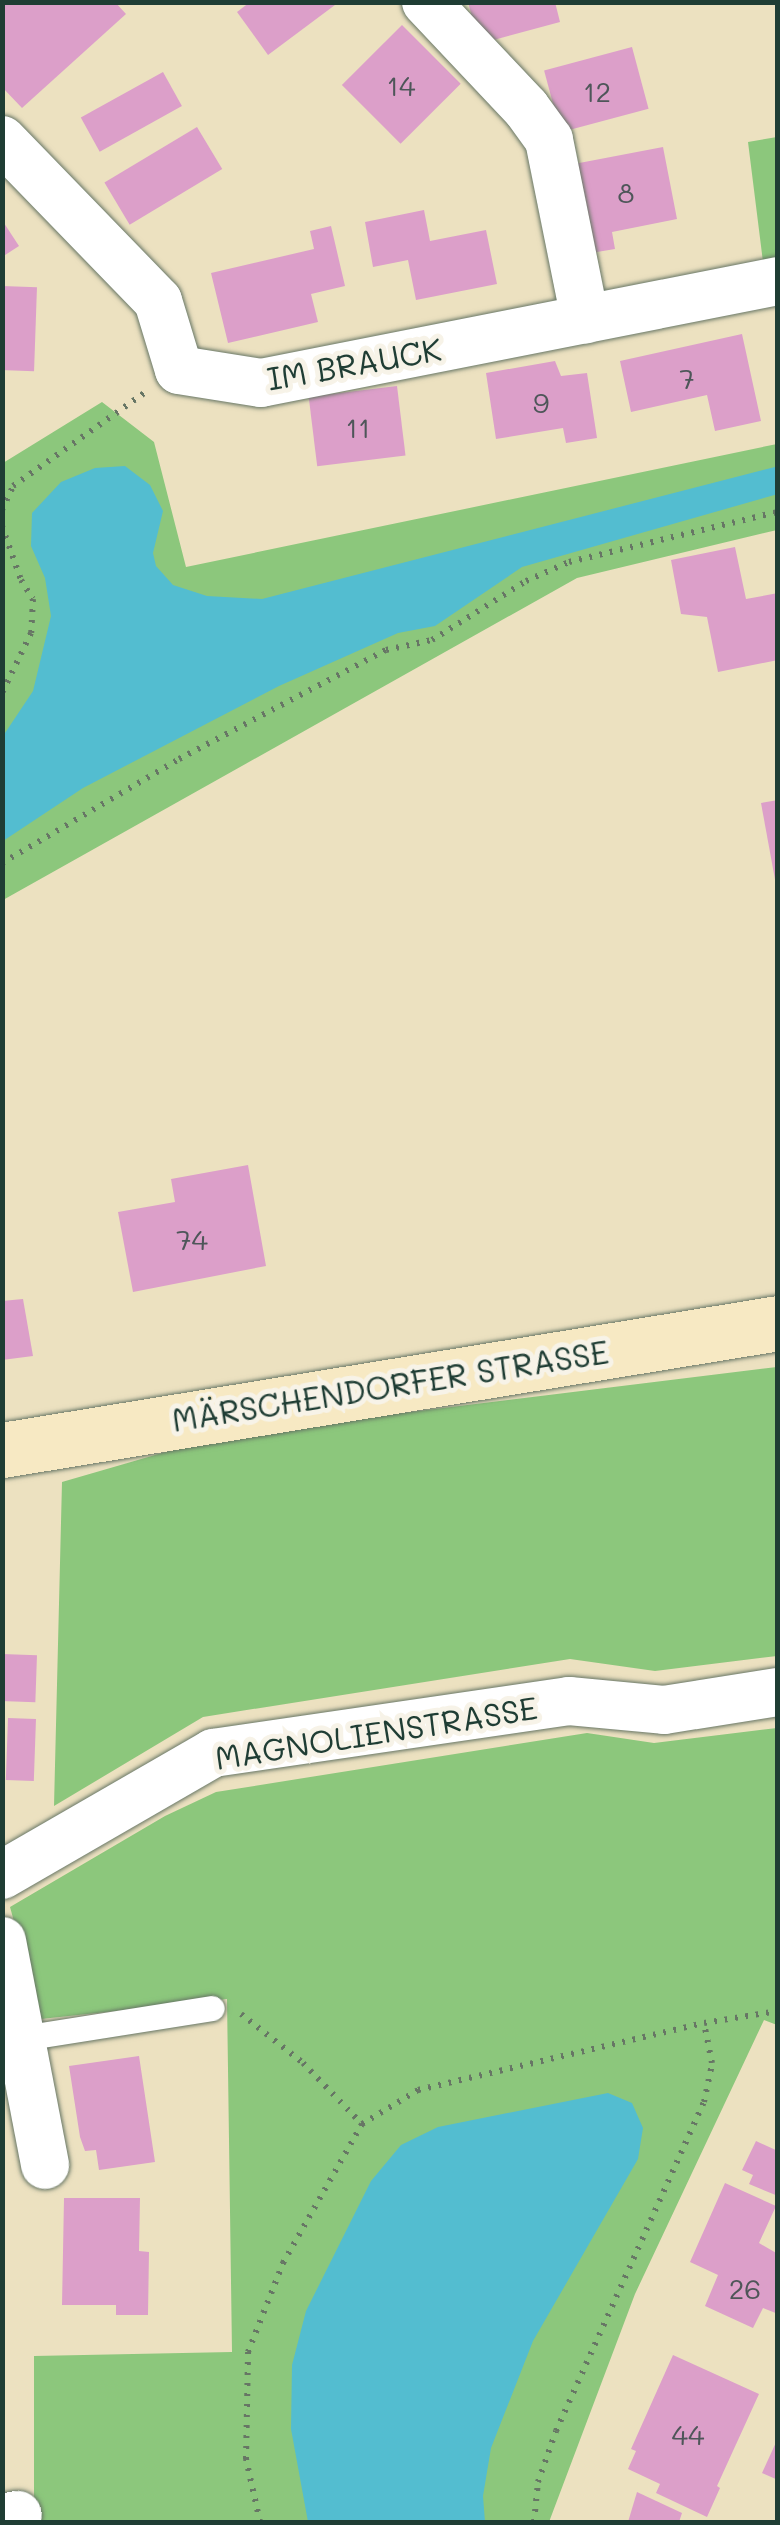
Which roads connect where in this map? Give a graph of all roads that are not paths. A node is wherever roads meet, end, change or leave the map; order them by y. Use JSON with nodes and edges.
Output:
{"nodes":[{"id":1,"x":426,"y":2,"type":"edge"},
{"id":2,"x":2,"y":140,"type":"edge"},
{"id":3,"x":778,"y":281,"type":"edge"},
{"id":4,"x":585,"y":320,"type":"junction"},
{"id":5,"x":778,"y":1323,"type":"edge"},
{"id":6,"x":2,"y":1450,"type":"edge"},
{"id":7,"x":778,"y":1692,"type":"edge"},
{"id":8,"x":2,"y":1875,"type":"edge"},
{"id":9,"x":2,"y":1941,"type":"edge"},
{"id":10,"x":212,"y":2008,"type":"road end"},
{"id":11,"x":24,"y":2038,"type":"junction"},
{"id":12,"x":45,"y":2164,"type":"dead end"}],
"edges":[{"from":1,"to":4,"type":"street"},
{"from":2,"to":4,"type":"street","name":"IM BRAUCK"},
{"from":3,"to":4,"type":"street","name":"IM BRAUCK"},
{"from":5,"to":6,"type":"street","name":"MÄRSCHENDORFER STRASSE"},
{"from":7,"to":8,"type":"street","name":"MAGNOLIENSTRASSE"},
{"from":9,"to":11,"type":"street"},
{"from":10,"to":11,"type":"lane"},
{"from":11,"to":12,"type":"street"}]}
